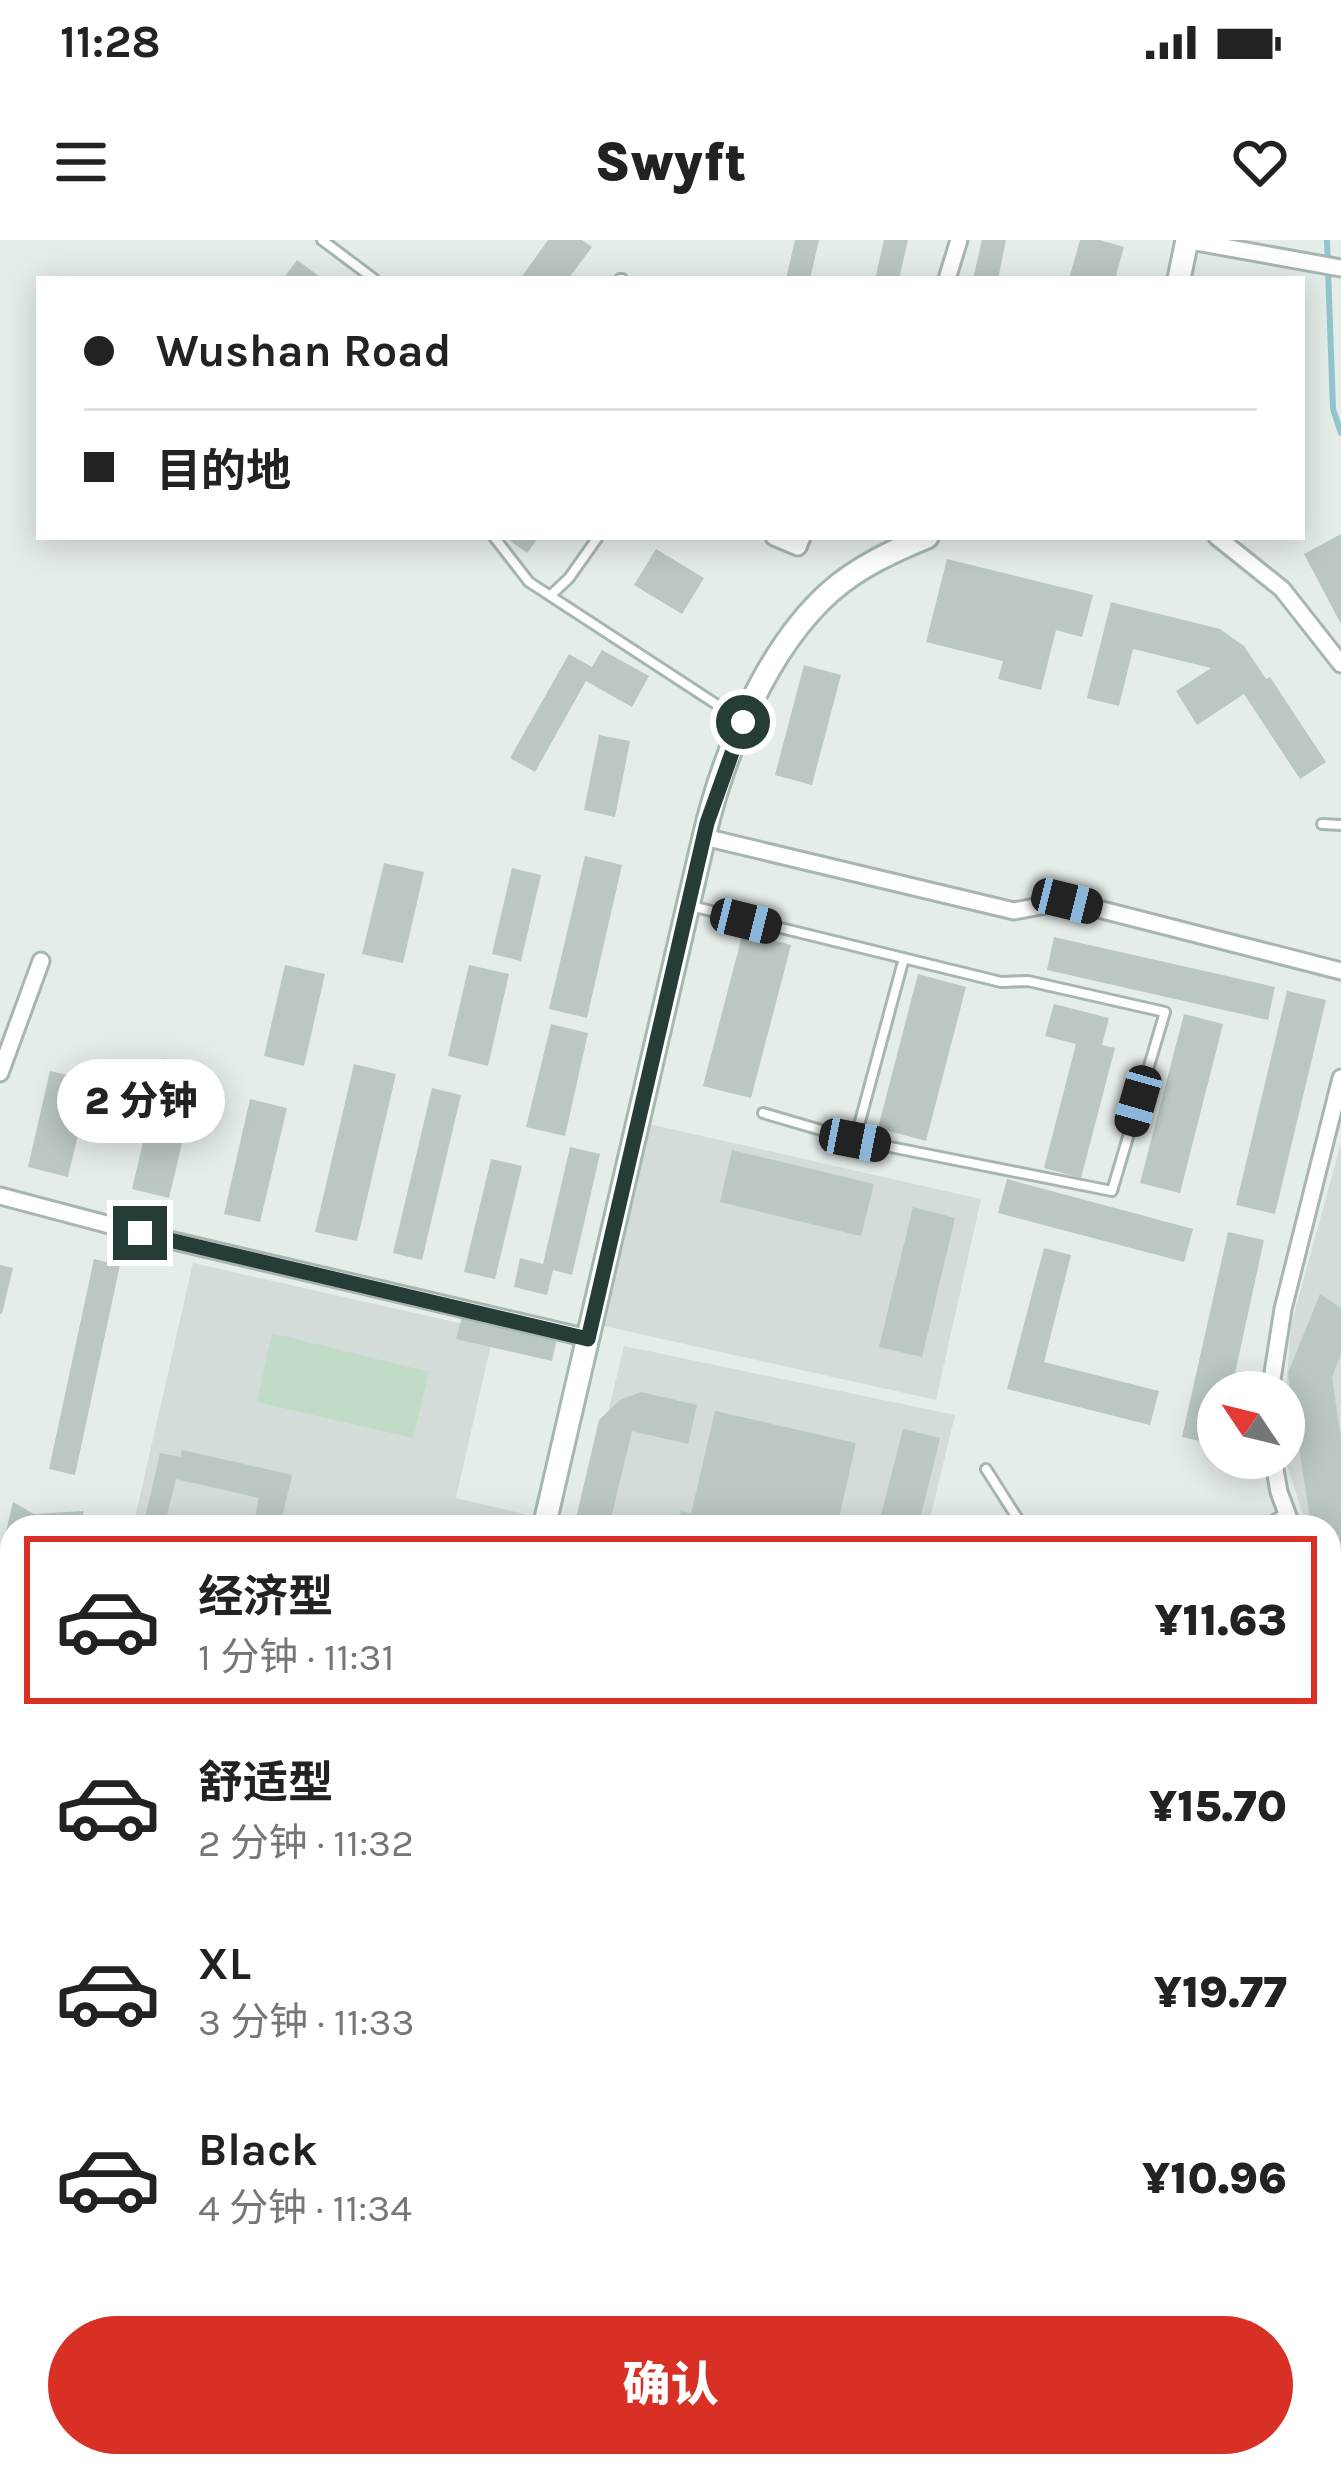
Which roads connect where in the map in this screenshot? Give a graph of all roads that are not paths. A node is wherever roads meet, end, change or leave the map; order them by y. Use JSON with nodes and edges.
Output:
{"nodes":[{"id":1,"x":322,"y":240,"type":"edge"},
{"id":2,"x":959,"y":240,"type":"edge"},
{"id":3,"x":1187,"y":240,"type":"edge"},
{"id":4,"x":1341,"y":268,"type":"edge"},
{"id":5,"x":370,"y":276,"type":"edge"},
{"id":6,"x":947,"y":276,"type":"edge"},
{"id":7,"x":1181,"y":276,"type":"edge"},
{"id":8,"x":496,"y":540,"type":"edge"},
{"id":9,"x":596,"y":540,"type":"edge"},
{"id":10,"x":921,"y":540,"type":"edge"},
{"id":11,"x":1221,"y":540,"type":"edge"},
{"id":12,"x":551,"y":596,"type":"junction"},
{"id":13,"x":1341,"y":664,"type":"edge"},
{"id":14,"x":743,"y":722,"type":"junction"},
{"id":15,"x":1322,"y":824,"type":"dead end"},
{"id":16,"x":1341,"y":825,"type":"edge"},
{"id":17,"x":704,"y":837,"type":"junction"},
{"id":18,"x":688,"y":905,"type":"junction"},
{"id":19,"x":904,"y":958,"type":"junction"},
{"id":20,"x":41,"y":961,"type":"dead end"},
{"id":21,"x":1341,"y":971,"type":"edge"},
{"id":22,"x":0,"y":1072,"type":"edge"},
{"id":23,"x":1341,"y":1078,"type":"edge"},
{"id":24,"x":763,"y":1113,"type":"dead end"},
{"id":25,"x":855,"y":1140,"type":"junction"},
{"id":26,"x":0,"y":1196,"type":"edge"},
{"id":27,"x":588,"y":1339,"type":"junction"},
{"id":28,"x":1273,"y":1371,"type":"edge"},
{"id":29,"x":986,"y":1469,"type":"dead end"},
{"id":30,"x":1279,"y":1479,"type":"edge"},
{"id":31,"x":547,"y":1515,"type":"edge"},
{"id":32,"x":1016,"y":1515,"type":"edge"},
{"id":33,"x":1289,"y":1515,"type":"edge"}],
"edges":[{"from":1,"to":5,"type":"lane"},
{"from":2,"to":6,"type":"street"},
{"from":3,"to":4,"type":"street"},
{"from":3,"to":7,"type":"main road"},
{"from":8,"to":12,"type":"lane"},
{"from":9,"to":12,"type":"lane"},
{"from":10,"to":14,"type":"main road"},
{"from":11,"to":13,"type":"street"},
{"from":12,"to":14,"type":"lane"},
{"from":14,"to":17,"type":"main road"},
{"from":15,"to":16,"type":"lane"},
{"from":17,"to":18,"type":"main road"},
{"from":17,"to":21,"type":"street"},
{"from":18,"to":19,"type":"lane"},
{"from":18,"to":27,"type":"main road"},
{"from":19,"to":25,"type":"lane"},
{"from":19,"to":25,"type":"lane"},
{"from":20,"to":22,"type":"street"},
{"from":23,"to":28,"type":"street"},
{"from":24,"to":25,"type":"lane"},
{"from":26,"to":27,"type":"street"},
{"from":27,"to":31,"type":"main road"},
{"from":29,"to":32,"type":"lane"},
{"from":30,"to":33,"type":"street"}]}
